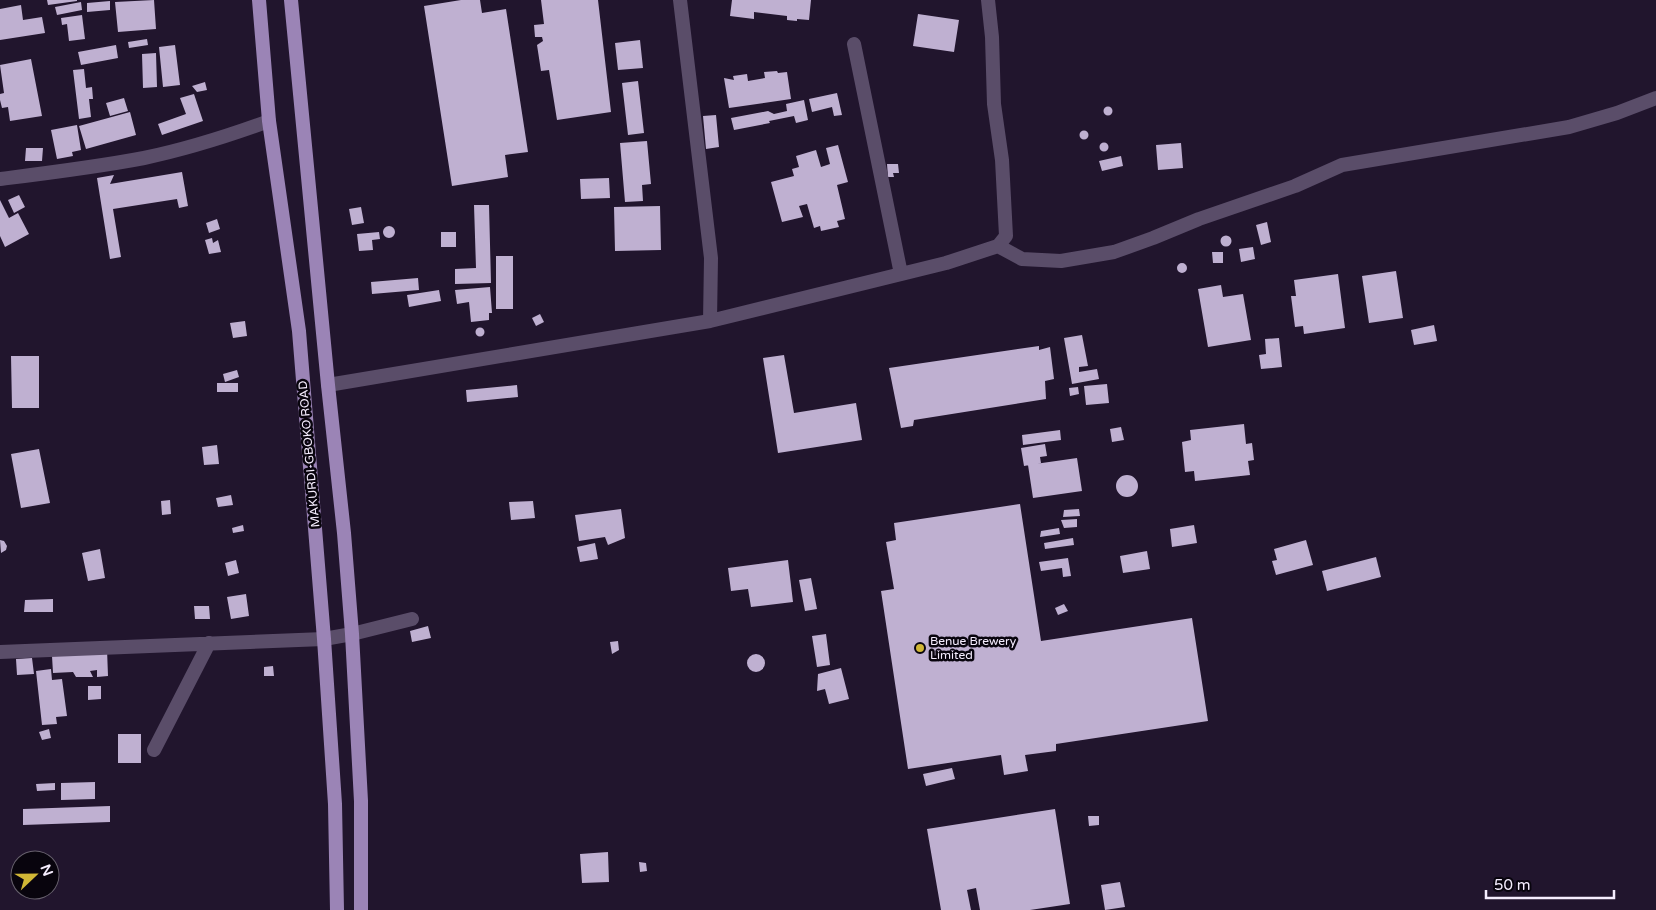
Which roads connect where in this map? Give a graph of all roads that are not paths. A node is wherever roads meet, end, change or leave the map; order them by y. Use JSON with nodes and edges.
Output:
{"nodes":[{"id":1,"x":259,"y":0,"type":"edge"},
{"id":2,"x":291,"y":0,"type":"edge"},
{"id":3,"x":680,"y":0,"type":"edge"},
{"id":4,"x":988,"y":0,"type":"edge"},
{"id":5,"x":854,"y":44,"type":"dead end"},
{"id":6,"x":1656,"y":98,"type":"edge"},
{"id":7,"x":269,"y":121,"type":"junction"},
{"id":8,"x":0,"y":179,"type":"edge"},
{"id":9,"x":998,"y":246,"type":"junction"},
{"id":10,"x":901,"y":274,"type":"junction"},
{"id":11,"x":710,"y":321,"type":"junction"},
{"id":12,"x":328,"y":385,"type":"junction"},
{"id":13,"x":412,"y":619,"type":"dead end"},
{"id":14,"x":352,"y":634,"type":"junction"},
{"id":15,"x":324,"y":639,"type":"junction"},
{"id":16,"x":209,"y":643,"type":"junction"},
{"id":17,"x":0,"y":652,"type":"edge"},
{"id":18,"x":154,"y":750,"type":"dead end"},
{"id":19,"x":337,"y":910,"type":"edge"},
{"id":20,"x":361,"y":910,"type":"edge"}],
"edges":[{"from":1,"to":7,"type":"main road","name":"MAKURDI-GBOKO ROAD"},
{"from":2,"to":12,"type":"main road"},
{"from":3,"to":11,"type":"street"},
{"from":4,"to":9,"type":"street"},
{"from":5,"to":10,"type":"street"},
{"from":6,"to":9,"type":"street"},
{"from":7,"to":8,"type":"street"},
{"from":7,"to":15,"type":"main road","name":"MAKURDI-GBOKO ROAD"},
{"from":9,"to":10,"type":"street"},
{"from":10,"to":11,"type":"street"},
{"from":11,"to":12,"type":"street"},
{"from":12,"to":14,"type":"main road"},
{"from":13,"to":14,"type":"street"},
{"from":14,"to":15,"type":"street"},
{"from":14,"to":20,"type":"main road"},
{"from":15,"to":16,"type":"street"},
{"from":15,"to":19,"type":"main road","name":"MAKURDI-GBOKO ROAD"},
{"from":16,"to":17,"type":"street"},
{"from":16,"to":18,"type":"street"}]}
